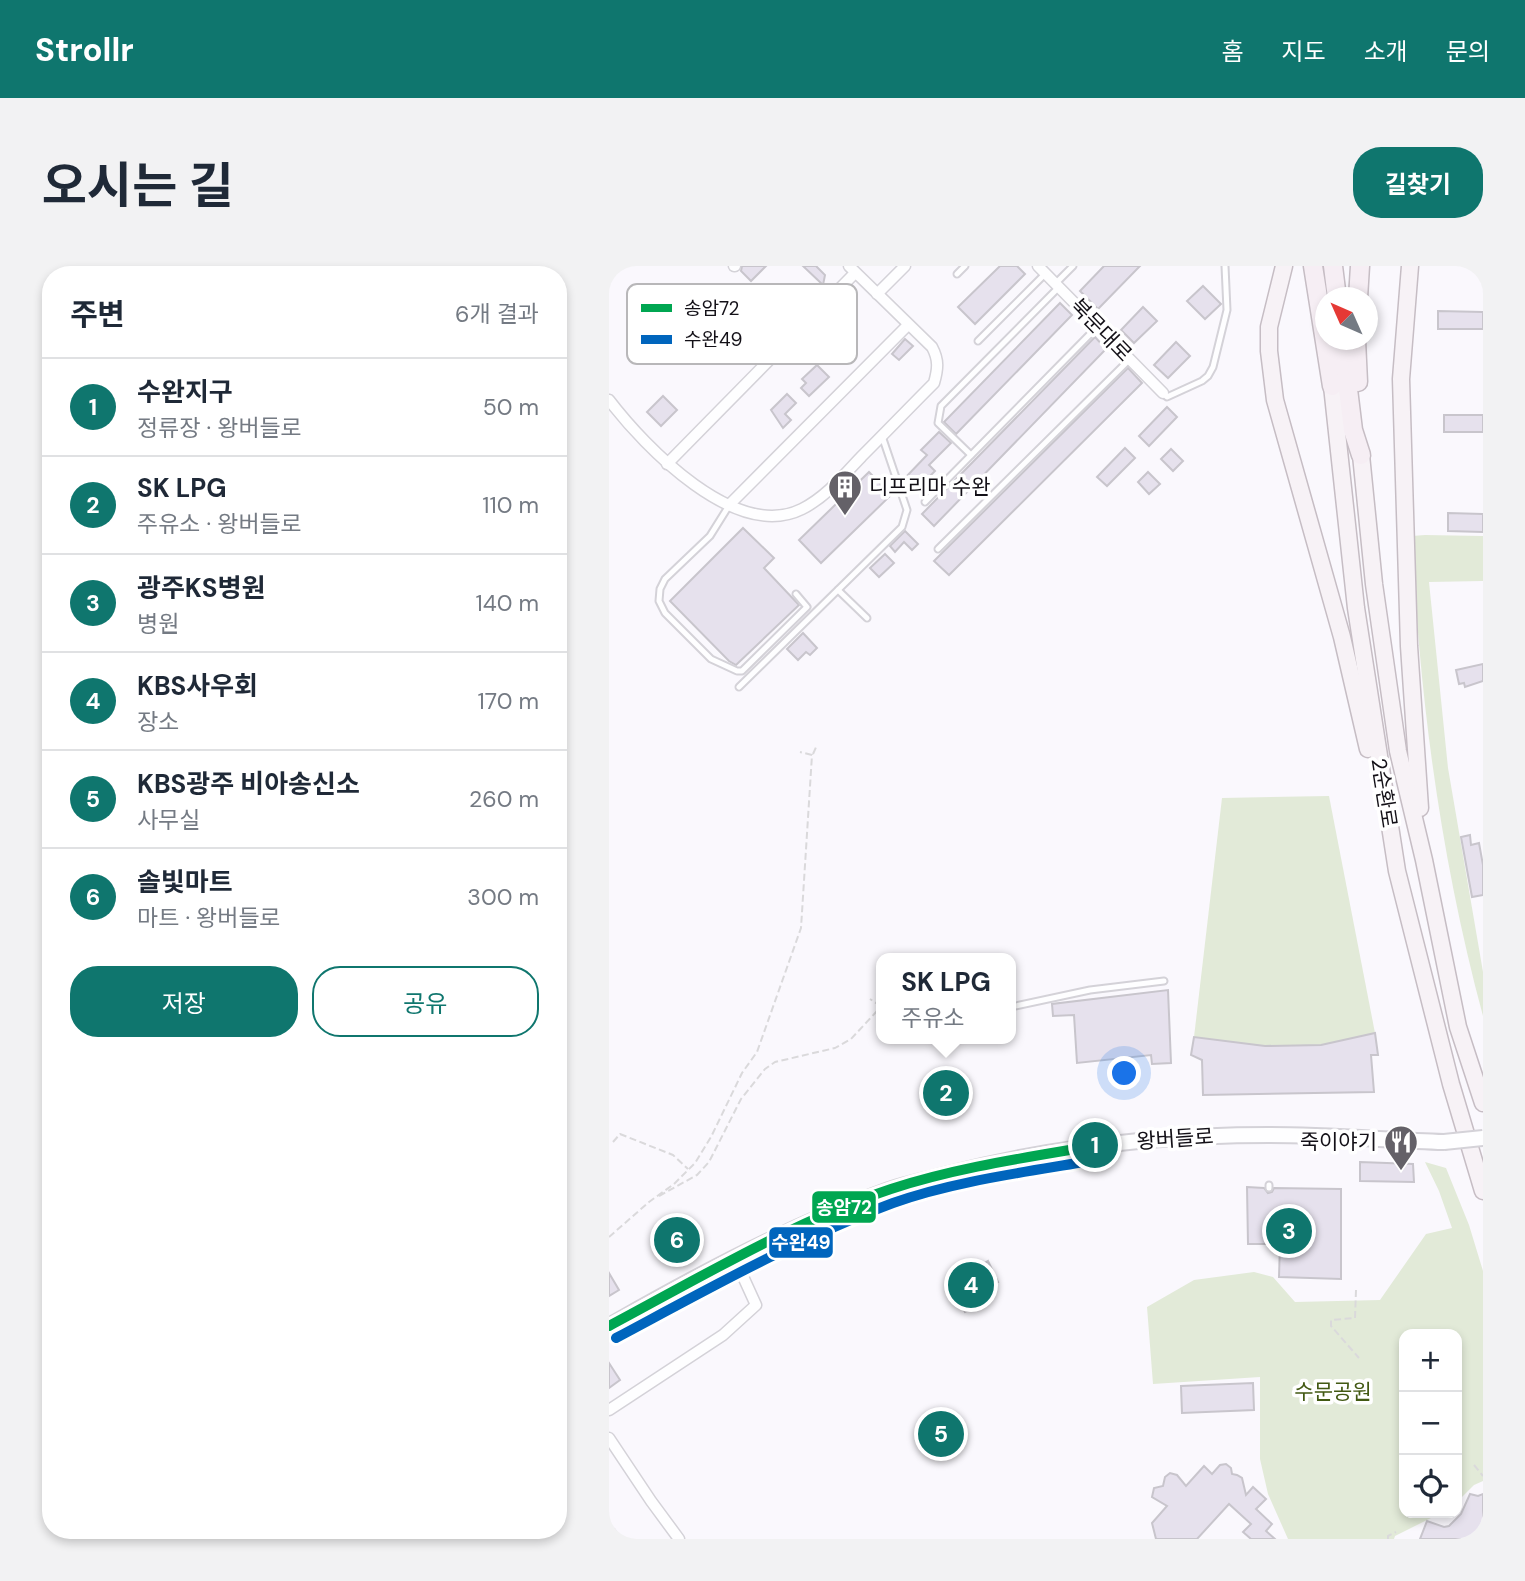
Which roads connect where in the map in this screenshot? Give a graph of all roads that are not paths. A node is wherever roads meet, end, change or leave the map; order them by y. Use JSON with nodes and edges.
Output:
{"nodes":[{"id":1,"x":905,"y":266,"type":"edge"},
{"id":2,"x":965,"y":266,"type":"edge"},
{"id":3,"x":1073,"y":266,"type":"edge"},
{"id":4,"x":1225,"y":266,"type":"edge"},
{"id":5,"x":1284,"y":266,"type":"edge"},
{"id":6,"x":1315,"y":266,"type":"edge"},
{"id":7,"x":1333,"y":266,"type":"edge"},
{"id":8,"x":1360,"y":266,"type":"edge"},
{"id":9,"x":1410,"y":266,"type":"edge"},
{"id":10,"x":852,"y":269,"type":"edge"},
{"id":11,"x":1042,"y":270,"type":"edge"},
{"id":12,"x":957,"y":274,"type":"dead end"},
{"id":13,"x":838,"y":284,"type":"edge"},
{"id":14,"x":1057,"y":285,"type":"junction"},
{"id":15,"x":1318,"y":287,"type":"edge"},
{"id":16,"x":1336,"y":287,"type":"edge"},
{"id":17,"x":1359,"y":287,"type":"edge"},
{"id":18,"x":877,"y":294,"type":"junction"},
{"id":19,"x":908,"y":325,"type":"junction"},
{"id":20,"x":1098,"y":326,"type":"junction"},
{"id":21,"x":978,"y":341,"type":"dead end"},
{"id":22,"x":1327,"y":350,"type":"edge"},
{"id":23,"x":1343,"y":350,"type":"edge"},
{"id":24,"x":1356,"y":350,"type":"edge"},
{"id":25,"x":1130,"y":359,"type":"junction"},
{"id":26,"x":762,"y":364,"type":"edge"},
{"id":27,"x":1332,"y":386,"type":"junction"},
{"id":28,"x":1163,"y":393,"type":"joint"},
{"id":29,"x":609,"y":400,"type":"edge"},
{"id":30,"x":882,"y":436,"type":"junction"},
{"id":31,"x":971,"y":455,"type":"junction"},
{"id":32,"x":1361,"y":455,"type":"junction"},
{"id":33,"x":667,"y":464,"type":"junction"},
{"id":34,"x":925,"y":502,"type":"dead end"},
{"id":35,"x":730,"y":504,"type":"junction"},
{"id":36,"x":939,"y":549,"type":"dead end"},
{"id":37,"x":838,"y":590,"type":"junction"},
{"id":38,"x":796,"y":594,"type":"dead end"},
{"id":39,"x":867,"y":618,"type":"dead end"},
{"id":40,"x":739,"y":687,"type":"dead end"},
{"id":41,"x":1424,"y":860,"type":"junction"},
{"id":42,"x":1397,"y":871,"type":"junction"},
{"id":43,"x":1164,"y":981,"type":"dead end"},
{"id":44,"x":1016,"y":1006,"type":"edge"},
{"id":45,"x":1483,"y":1102,"type":"edge"},
{"id":46,"x":1483,"y":1139,"type":"edge"},
{"id":47,"x":1483,"y":1191,"type":"edge"},
{"id":48,"x":735,"y":1259,"type":"junction"},
{"id":49,"x":609,"y":1326,"type":"edge"},
{"id":50,"x":609,"y":1410,"type":"edge"},
{"id":51,"x":609,"y":1438,"type":"edge"},
{"id":52,"x":679,"y":1539,"type":"edge"}],
"edges":[{"from":1,"to":18,"type":"street"},
{"from":2,"to":12,"type":"lane"},
{"from":3,"to":14,"type":"lane"},
{"from":4,"to":28,"type":"lane"},
{"from":5,"to":42,"type":"highway"},
{"from":6,"to":15,"type":"highway"},
{"from":6,"to":27,"type":"highway"},
{"from":7,"to":16,"type":"highway"},
{"from":8,"to":17,"type":"highway"},
{"from":9,"to":41,"type":"highway"},
{"from":10,"to":13,"type":"street"},
{"from":10,"to":18,"type":"street"},
{"from":11,"to":14,"type":"street","name":"북문대로"},
{"from":11,"to":21,"type":"lane"},
{"from":14,"to":20,"type":"street","name":"북문대로"},
{"from":14,"to":31,"type":"lane"},
{"from":18,"to":19,"type":"street"},
{"from":19,"to":30,"type":"street"},
{"from":19,"to":35,"type":"street"},
{"from":20,"to":25,"type":"street","name":"북문대로"},
{"from":20,"to":31,"type":"lane"},
{"from":22,"to":27,"type":"highway"},
{"from":23,"to":32,"type":"highway"},
{"from":24,"to":32,"type":"highway"},
{"from":25,"to":28,"type":"street","name":"북문대로"},
{"from":25,"to":36,"type":"lane"},
{"from":26,"to":33,"type":"street"},
{"from":27,"to":42,"type":"highway","name":"2순환로"},
{"from":29,"to":33,"type":"street"},
{"from":30,"to":35,"type":"street"},
{"from":30,"to":37,"type":"lane"},
{"from":31,"to":34,"type":"lane"},
{"from":32,"to":41,"type":"highway","name":"2순환로"},
{"from":33,"to":35,"type":"street"},
{"from":35,"to":38,"type":"lane"},
{"from":37,"to":39,"type":"lane"},
{"from":37,"to":40,"type":"lane"},
{"from":41,"to":45,"type":"highway","name":"2순환로"},
{"from":42,"to":47,"type":"highway","name":"2순환로"},
{"from":43,"to":44,"type":"lane"},
{"from":46,"to":48,"type":"main road","name":"왕버들로","bridge":true},
{"from":48,"to":49,"type":"main road","name":"왕버들로"},
{"from":48,"to":50,"type":"street"},
{"from":51,"to":52,"type":"street"}]}
